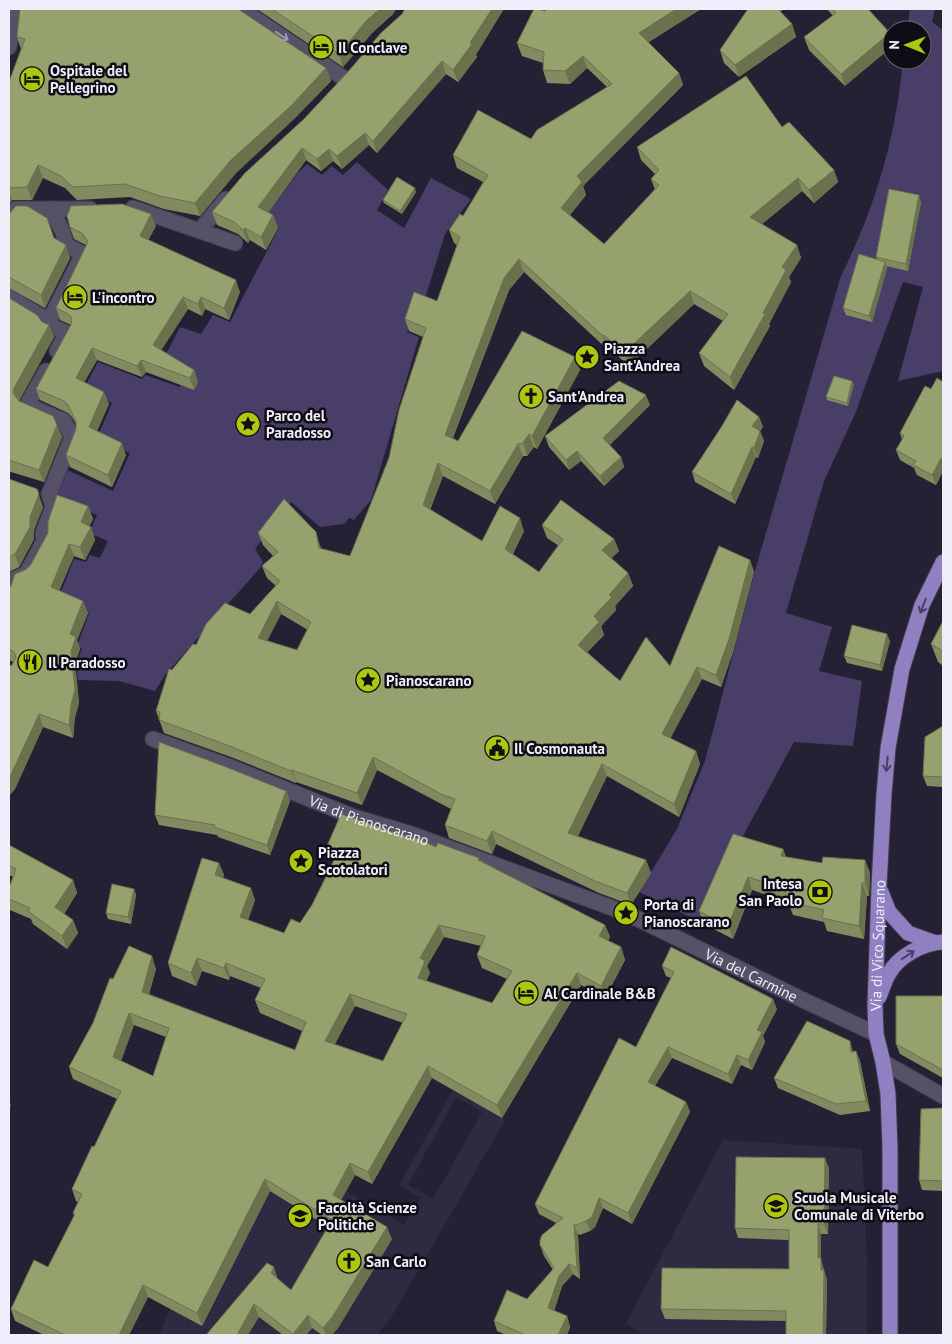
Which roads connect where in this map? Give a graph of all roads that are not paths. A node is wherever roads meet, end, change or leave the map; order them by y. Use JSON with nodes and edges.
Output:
{"nodes":[{"id":1,"x":16,"y":9,"type":"edge"},
{"id":2,"x":241,"y":9,"type":"edge"},
{"id":3,"x":9,"y":47,"type":"edge"},
{"id":4,"x":357,"y":65,"type":"edge"},
{"id":5,"x":345,"y":79,"type":"junction"},
{"id":6,"x":333,"y":92,"type":"edge"},
{"id":7,"x":237,"y":186,"type":"edge"},
{"id":8,"x":120,"y":207,"type":"edge"},
{"id":9,"x":104,"y":208,"type":"edge"},
{"id":10,"x":51,"y":210,"type":"junction"},
{"id":11,"x":9,"y":217,"type":"edge"},
{"id":12,"x":200,"y":230,"type":"junction"},
{"id":13,"x":235,"y":243,"type":"edge"},
{"id":14,"x":9,"y":297,"type":"edge"},
{"id":15,"x":49,"y":321,"type":"junction"},
{"id":16,"x":33,"y":489,"type":"edge"},
{"id":17,"x":49,"y":494,"type":"junction"},
{"id":18,"x":943,"y":562,"type":"edge"},
{"id":19,"x":10,"y":584,"type":"edge"},
{"id":20,"x":153,"y":739,"type":"dead end"},
{"id":21,"x":879,"y":886,"type":"junction"},
{"id":22,"x":626,"y":913,"type":"joint"},
{"id":23,"x":938,"y":942,"type":"edge"},
{"id":24,"x":875,"y":1006,"type":"junction"},
{"id":25,"x":876,"y":1034,"type":"junction"},
{"id":26,"x":883,"y":1062,"type":"junction"},
{"id":27,"x":943,"y":1096,"type":"edge"},
{"id":28,"x":890,"y":1335,"type":"edge"}],
"edges":[{"from":1,"to":3,"type":"street"},
{"from":2,"to":5,"type":"street","one_way":true},
{"from":4,"to":5,"type":"street"},
{"from":5,"to":6,"type":"street"},
{"from":7,"to":12,"type":"street"},
{"from":8,"to":12,"type":"street"},
{"from":9,"to":10,"type":"street"},
{"from":10,"to":11,"type":"street"},
{"from":10,"to":15,"type":"street"},
{"from":12,"to":13,"type":"street"},
{"from":14,"to":15,"type":"street"},
{"from":15,"to":17,"type":"street"},
{"from":16,"to":17,"type":"street"},
{"from":17,"to":19,"type":"street"},
{"from":18,"to":21,"type":"main road","name":"Via di Vico Squarano","one_way":true},
{"from":20,"to":22,"type":"street","name":"Via di Pianoscarano"},
{"from":21,"to":23,"type":"main road"},
{"from":21,"to":24,"type":"main road","name":"Via di Vico Squarano"},
{"from":22,"to":25,"type":"street","name":"Via del Carmine"},
{"from":24,"to":23,"type":"main road","one_way":true},
{"from":24,"to":25,"type":"main road","name":"Via di Vico Squarano"},
{"from":25,"to":26,"type":"main road","name":"Via di Vico Squarano"},
{"from":26,"to":27,"type":"street"},
{"from":26,"to":28,"type":"main road","name":"Via di Vico Squarano"}]}
